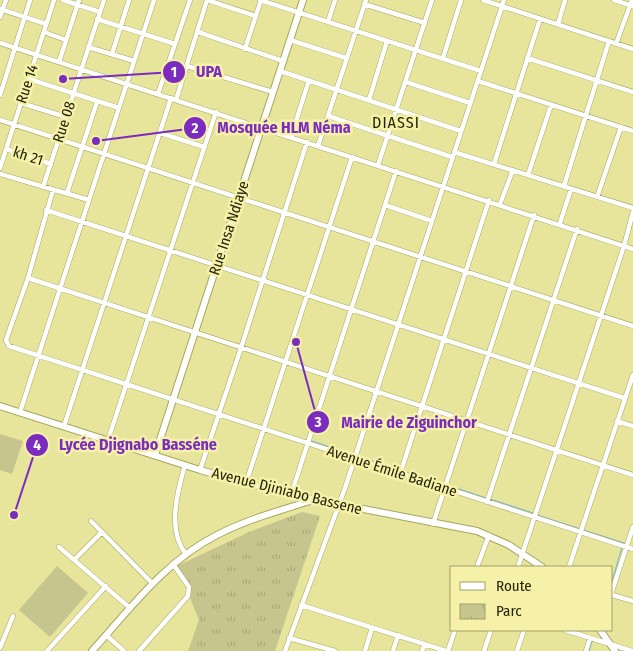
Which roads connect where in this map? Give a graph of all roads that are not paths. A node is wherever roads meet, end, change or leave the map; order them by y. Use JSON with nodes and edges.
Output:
{"nodes":[{"id":1,"x":6,"y":0,"type":"edge"},
{"id":2,"x":30,"y":0,"type":"edge"},
{"id":3,"x":54,"y":0,"type":"edge"},
{"id":4,"x":63,"y":0,"type":"edge"},
{"id":5,"x":104,"y":0,"type":"edge"},
{"id":6,"x":129,"y":0,"type":"edge"},
{"id":7,"x":154,"y":0,"type":"edge"},
{"id":8,"x":190,"y":0,"type":"edge"},
{"id":9,"x":207,"y":0,"type":"edge"},
{"id":10,"x":261,"y":0,"type":"edge"},
{"id":11,"x":303,"y":0,"type":"edge"},
{"id":12,"x":335,"y":0,"type":"edge"},
{"id":13,"x":432,"y":0,"type":"edge"},
{"id":14,"x":461,"y":0,"type":"edge"},
{"id":15,"x":483,"y":0,"type":"edge"},
{"id":16,"x":504,"y":0,"type":"edge"},
{"id":17,"x":565,"y":0,"type":"edge"},
{"id":18,"x":614,"y":0,"type":"edge"},
{"id":19,"x":79,"y":2,"type":"edge"},
{"id":20,"x":365,"y":2,"type":"edge"},
{"id":21,"x":632,"y":4,"type":"edge"},
{"id":22,"x":502,"y":6,"type":"junction"},
{"id":23,"x":1,"y":9,"type":"edge"},
{"id":24,"x":100,"y":12,"type":"junction"},
{"id":25,"x":299,"y":13,"type":"junction"},
{"id":26,"x":256,"y":16,"type":"junction"},
{"id":27,"x":0,"y":17,"type":"edge"},
{"id":28,"x":25,"y":17,"type":"junction"},
{"id":29,"x":97,"y":19,"type":"junction"},
{"id":30,"x":540,"y":19,"type":"junction"},
{"id":31,"x":328,"y":22,"type":"junction"},
{"id":32,"x":425,"y":23,"type":"junction"},
{"id":33,"x":46,"y":24,"type":"junction"},
{"id":34,"x":558,"y":24,"type":"junction"},
{"id":35,"x":121,"y":26,"type":"junction"},
{"id":36,"x":355,"y":31,"type":"junction"},
{"id":37,"x":44,"y":32,"type":"junction"},
{"id":38,"x":198,"y":32,"type":"junction"},
{"id":39,"x":143,"y":34,"type":"junction"},
{"id":40,"x":66,"y":40,"type":"junction"},
{"id":41,"x":290,"y":40,"type":"junction"},
{"id":42,"x":387,"y":41,"type":"junction"},
{"id":43,"x":609,"y":42,"type":"junction"},
{"id":44,"x":0,"y":43,"type":"edge"},
{"id":45,"x":175,"y":44,"type":"junction"},
{"id":46,"x":616,"y":44,"type":"junction"},
{"id":47,"x":88,"y":47,"type":"junction"},
{"id":48,"x":15,"y":48,"type":"junction"},
{"id":49,"x":245,"y":48,"type":"junction"},
{"id":50,"x":633,"y":49,"type":"edge"},
{"id":51,"x":415,"y":50,"type":"junction"},
{"id":52,"x":112,"y":54,"type":"junction"},
{"id":53,"x":36,"y":55,"type":"junction"},
{"id":54,"x":346,"y":58,"type":"junction"},
{"id":55,"x":443,"y":58,"type":"junction"},
{"id":56,"x":527,"y":58,"type":"junction"},
{"id":57,"x":134,"y":61,"type":"junction"},
{"id":58,"x":283,"y":61,"type":"junction"},
{"id":59,"x":59,"y":62,"type":"junction"},
{"id":60,"x":187,"y":66,"type":"junction"},
{"id":61,"x":81,"y":69,"type":"junction"},
{"id":62,"x":280,"y":71,"type":"junction"},
{"id":63,"x":481,"y":71,"type":"junction"},
{"id":64,"x":28,"y":79,"type":"junction"},
{"id":65,"x":309,"y":80,"type":"junction"},
{"id":66,"x":597,"y":80,"type":"junction"},
{"id":67,"x":478,"y":81,"type":"junction"},
{"id":68,"x":406,"y":82,"type":"junction"},
{"id":69,"x":127,"y":84,"type":"junction"},
{"id":70,"x":337,"y":89,"type":"junction"},
{"id":71,"x":273,"y":92,"type":"junction"},
{"id":72,"x":633,"y":92,"type":"edge"},
{"id":73,"x":516,"y":93,"type":"junction"},
{"id":74,"x":73,"y":94,"type":"junction"},
{"id":75,"x":158,"y":94,"type":"junction"},
{"id":76,"x":0,"y":95,"type":"edge"},
{"id":77,"x":173,"y":99,"type":"junction"},
{"id":78,"x":369,"y":100,"type":"junction"},
{"id":79,"x":96,"y":102,"type":"junction"},
{"id":80,"x":21,"y":103,"type":"junction"},
{"id":81,"x":470,"y":103,"type":"junction"},
{"id":82,"x":552,"y":105,"type":"junction"},
{"id":83,"x":119,"y":108,"type":"junction"},
{"id":84,"x":396,"y":109,"type":"junction"},
{"id":85,"x":216,"y":112,"type":"junction"},
{"id":86,"x":328,"y":116,"type":"junction"},
{"id":87,"x":586,"y":116,"type":"junction"},
{"id":88,"x":66,"y":117,"type":"junction"},
{"id":89,"x":0,"y":120,"type":"edge"},
{"id":90,"x":14,"y":124,"type":"junction"},
{"id":91,"x":621,"y":127,"type":"junction"},
{"id":92,"x":262,"y":128,"type":"junction"},
{"id":93,"x":461,"y":131,"type":"junction"},
{"id":94,"x":633,"y":131,"type":"edge"},
{"id":95,"x":160,"y":133,"type":"junction"},
{"id":96,"x":388,"y":135,"type":"junction"},
{"id":97,"x":291,"y":137,"type":"junction"},
{"id":98,"x":59,"y":139,"type":"junction"},
{"id":99,"x":307,"y":142,"type":"junction"},
{"id":100,"x":318,"y":146,"type":"junction"},
{"id":101,"x":82,"y":147,"type":"junction"},
{"id":102,"x":204,"y":147,"type":"junction"},
{"id":103,"x":6,"y":149,"type":"junction"},
{"id":104,"x":454,"y":152,"type":"junction"},
{"id":105,"x":104,"y":154,"type":"junction"},
{"id":106,"x":352,"y":157,"type":"junction"},
{"id":107,"x":452,"y":157,"type":"junction"},
{"id":108,"x":51,"y":164,"type":"junction"},
{"id":109,"x":494,"y":164,"type":"junction"},
{"id":110,"x":378,"y":165,"type":"junction"},
{"id":111,"x":0,"y":168,"type":"edge"},
{"id":112,"x":148,"y":168,"type":"junction"},
{"id":113,"x":513,"y":170,"type":"junction"},
{"id":114,"x":396,"y":171,"type":"junction"},
{"id":115,"x":0,"y":174,"type":"edge"},
{"id":116,"x":528,"y":174,"type":"junction"},
{"id":117,"x":192,"y":182,"type":"junction"},
{"id":118,"x":443,"y":186,"type":"junction"},
{"id":119,"x":564,"y":186,"type":"junction"},
{"id":120,"x":43,"y":187,"type":"junction"},
{"id":121,"x":571,"y":189,"type":"junction"},
{"id":122,"x":53,"y":190,"type":"junction"},
{"id":123,"x":67,"y":193,"type":"junction"},
{"id":124,"x":239,"y":197,"type":"junction"},
{"id":125,"x":597,"y":197,"type":"junction"},
{"id":126,"x":89,"y":200,"type":"junction"},
{"id":127,"x":488,"y":200,"type":"junction"},
{"id":128,"x":500,"y":204,"type":"junction"},
{"id":129,"x":385,"y":205,"type":"junction"},
{"id":130,"x":633,"y":208,"type":"edge"},
{"id":131,"x":46,"y":210,"type":"junction"},
{"id":132,"x":633,"y":212,"type":"edge"},
{"id":133,"x":284,"y":213,"type":"junction"},
{"id":134,"x":534,"y":215,"type":"junction"},
{"id":135,"x":81,"y":221,"type":"junction"},
{"id":136,"x":432,"y":221,"type":"junction"},
{"id":137,"x":560,"y":223,"type":"junction"},
{"id":138,"x":328,"y":227,"type":"junction"},
{"id":139,"x":577,"y":229,"type":"junction"},
{"id":140,"x":126,"y":235,"type":"junction"},
{"id":141,"x":373,"y":241,"type":"junction"},
{"id":142,"x":624,"y":246,"type":"junction"},
{"id":143,"x":170,"y":249,"type":"junction"},
{"id":144,"x":633,"y":249,"type":"edge"},
{"id":145,"x":420,"y":256,"type":"junction"},
{"id":146,"x":217,"y":265,"type":"junction"},
{"id":147,"x":466,"y":272,"type":"junction"},
{"id":148,"x":28,"y":278,"type":"junction"},
{"id":149,"x":263,"y":281,"type":"junction"},
{"id":150,"x":510,"y":286,"type":"junction"},
{"id":151,"x":61,"y":288,"type":"junction"},
{"id":152,"x":307,"y":295,"type":"junction"},
{"id":153,"x":553,"y":301,"type":"junction"},
{"id":154,"x":105,"y":303,"type":"junction"},
{"id":155,"x":351,"y":309,"type":"junction"},
{"id":156,"x":601,"y":316,"type":"junction"},
{"id":157,"x":148,"y":318,"type":"junction"},
{"id":158,"x":397,"y":324,"type":"junction"},
{"id":159,"x":633,"y":326,"type":"edge"},
{"id":160,"x":195,"y":333,"type":"junction"},
{"id":161,"x":444,"y":339,"type":"junction"},
{"id":162,"x":241,"y":348,"type":"junction"},
{"id":163,"x":488,"y":354,"type":"junction"},
{"id":164,"x":38,"y":355,"type":"junction"},
{"id":165,"x":286,"y":362,"type":"junction"},
{"id":166,"x":531,"y":368,"type":"junction"},
{"id":167,"x":83,"y":370,"type":"junction"},
{"id":168,"x":633,"y":375,"type":"edge"},
{"id":169,"x":330,"y":376,"type":"junction"},
{"id":170,"x":126,"y":384,"type":"junction"},
{"id":171,"x":580,"y":384,"type":"junction"},
{"id":172,"x":377,"y":392,"type":"junction"},
{"id":173,"x":624,"y":398,"type":"junction"},
{"id":174,"x":174,"y":399,"type":"junction"},
{"id":175,"x":0,"y":406,"type":"edge"},
{"id":176,"x":423,"y":406,"type":"junction"},
{"id":177,"x":20,"y":412,"type":"junction"},
{"id":178,"x":219,"y":414,"type":"junction"},
{"id":179,"x":467,"y":421,"type":"junction"},
{"id":180,"x":617,"y":421,"type":"junction"},
{"id":181,"x":64,"y":426,"type":"junction"},
{"id":182,"x":633,"y":426,"type":"edge"},
{"id":183,"x":264,"y":428,"type":"junction"},
{"id":184,"x":511,"y":436,"type":"junction"},
{"id":185,"x":108,"y":440,"type":"junction"},
{"id":186,"x":307,"y":443,"type":"junction"},
{"id":187,"x":558,"y":451,"type":"junction"},
{"id":188,"x":155,"y":455,"type":"junction"},
{"id":189,"x":354,"y":458,"type":"junction"},
{"id":190,"x":185,"y":465,"type":"junction"},
{"id":191,"x":604,"y":465,"type":"junction"},
{"id":192,"x":200,"y":470,"type":"junction"},
{"id":193,"x":400,"y":474,"type":"junction"},
{"id":194,"x":633,"y":475,"type":"edge"},
{"id":195,"x":246,"y":483,"type":"junction"},
{"id":196,"x":445,"y":489,"type":"junction"},
{"id":197,"x":291,"y":496,"type":"junction"},
{"id":198,"x":311,"y":500,"type":"junction"},
{"id":199,"x":487,"y":502,"type":"junction"},
{"id":200,"x":338,"y":506,"type":"junction"},
{"id":201,"x":535,"y":517,"type":"junction"},
{"id":202,"x":91,"y":521,"type":"dead end"},
{"id":203,"x":432,"y":524,"type":"junction"},
{"id":204,"x":633,"y":527,"type":"edge"},
{"id":205,"x":102,"y":532,"type":"junction"},
{"id":206,"x":580,"y":532,"type":"junction"},
{"id":207,"x":488,"y":535,"type":"junction"},
{"id":208,"x":58,"y":547,"type":"dead end"},
{"id":209,"x":626,"y":547,"type":"junction"},
{"id":210,"x":633,"y":549,"type":"edge"},
{"id":211,"x":522,"y":553,"type":"junction"},
{"id":212,"x":186,"y":554,"type":"junction"},
{"id":213,"x":74,"y":560,"type":"junction"},
{"id":214,"x":173,"y":564,"type":"junction"},
{"id":215,"x":477,"y":566,"type":"edge"},
{"id":216,"x":518,"y":566,"type":"edge"},
{"id":217,"x":539,"y":566,"type":"edge"},
{"id":218,"x":569,"y":566,"type":"edge"},
{"id":219,"x":152,"y":583,"type":"junction"},
{"id":220,"x":106,"y":586,"type":"junction"},
{"id":221,"x":613,"y":588,"type":"edge"},
{"id":222,"x":613,"y":595,"type":"edge"},
{"id":223,"x":633,"y":602,"type":"edge"},
{"id":224,"x":301,"y":605,"type":"junction"},
{"id":225,"x":130,"y":608,"type":"junction"},
{"id":226,"x":13,"y":616,"type":"dead end"},
{"id":227,"x":372,"y":628,"type":"junction"},
{"id":228,"x":456,"y":631,"type":"edge"},
{"id":229,"x":492,"y":631,"type":"edge"},
{"id":230,"x":524,"y":631,"type":"edge"},
{"id":231,"x":568,"y":631,"type":"edge"},
{"id":232,"x":601,"y":631,"type":"edge"},
{"id":233,"x":106,"y":636,"type":"junction"},
{"id":234,"x":398,"y":636,"type":"junction"},
{"id":235,"x":289,"y":638,"type":"junction"},
{"id":236,"x":590,"y":638,"type":"junction"},
{"id":237,"x":424,"y":644,"type":"junction"},
{"id":238,"x":611,"y":644,"type":"junction"},
{"id":239,"x":0,"y":648,"type":"edge"},
{"id":240,"x":485,"y":650,"type":"edge"},
{"id":241,"x":47,"y":651,"type":"edge"},
{"id":242,"x":92,"y":651,"type":"edge"},
{"id":243,"x":124,"y":651,"type":"edge"},
{"id":244,"x":139,"y":651,"type":"edge"},
{"id":245,"x":285,"y":651,"type":"edge"},
{"id":246,"x":335,"y":651,"type":"edge"},
{"id":247,"x":365,"y":651,"type":"edge"},
{"id":248,"x":392,"y":651,"type":"edge"},
{"id":249,"x":422,"y":651,"type":"edge"},
{"id":250,"x":448,"y":651,"type":"edge"},
{"id":251,"x":491,"y":651,"type":"edge"},
{"id":252,"x":518,"y":651,"type":"edge"},
{"id":253,"x":586,"y":651,"type":"edge"},
{"id":254,"x":615,"y":651,"type":"edge"},
{"id":255,"x":632,"y":651,"type":"edge"}],
"edges":[{"from":1,"to":23,"type":"street"},
{"from":2,"to":28,"type":"street"},
{"from":3,"to":33,"type":"street","name":"Rue 14"},
{"from":4,"to":19,"type":"street"},
{"from":5,"to":24,"type":"street","name":"Rue 08"},
{"from":6,"to":35,"type":"street"},
{"from":7,"to":39,"type":"street"},
{"from":8,"to":45,"type":"street"},
{"from":9,"to":26,"type":"street"},
{"from":9,"to":38,"type":"street"},
{"from":10,"to":25,"type":"street"},
{"from":10,"to":26,"type":"street"},
{"from":11,"to":25,"type":"main road","name":"Rue Insa Ndiaye"},
{"from":12,"to":31,"type":"street"},
{"from":13,"to":32,"type":"street"},
{"from":14,"to":55,"type":"street"},
{"from":15,"to":22,"type":"street"},
{"from":16,"to":22,"type":"street"},
{"from":17,"to":34,"type":"street"},
{"from":18,"to":21,"type":"street"},
{"from":19,"to":24,"type":"street"},
{"from":19,"to":40,"type":"street"},
{"from":20,"to":32,"type":"street"},
{"from":20,"to":36,"type":"street"},
{"from":21,"to":46,"type":"street"},
{"from":22,"to":30,"type":"street"},
{"from":22,"to":63,"type":"street"},
{"from":23,"to":27,"type":"street"},
{"from":23,"to":28,"type":"street"},
{"from":24,"to":29,"type":"street","name":"Rue 08"},
{"from":25,"to":31,"type":"street"},
{"from":25,"to":41,"type":"main road","name":"Rue Insa Ndiaye"},
{"from":26,"to":49,"type":"street"},
{"from":28,"to":33,"type":"street"},
{"from":28,"to":48,"type":"street"},
{"from":29,"to":35,"type":"street"},
{"from":29,"to":47,"type":"street","name":"Rue 08"},
{"from":30,"to":34,"type":"street"},
{"from":30,"to":56,"type":"street"},
{"from":31,"to":36,"type":"street"},
{"from":32,"to":51,"type":"street"},
{"from":33,"to":37,"type":"street","name":"Rue 14"},
{"from":34,"to":43,"type":"street"},
{"from":35,"to":39,"type":"street"},
{"from":35,"to":52,"type":"street"},
{"from":36,"to":42,"type":"street"},
{"from":36,"to":54,"type":"street"},
{"from":37,"to":40,"type":"street"},
{"from":37,"to":53,"type":"street","name":"Rue 14"},
{"from":38,"to":49,"type":"street"},
{"from":38,"to":60,"type":"street"},
{"from":39,"to":45,"type":"street"},
{"from":39,"to":57,"type":"street"},
{"from":40,"to":59,"type":"street"},
{"from":41,"to":54,"type":"street"},
{"from":41,"to":58,"type":"main road","name":"Rue Insa Ndiaye"},
{"from":42,"to":51,"type":"street"},
{"from":42,"to":78,"type":"street"},
{"from":43,"to":46,"type":"street"},
{"from":43,"to":66,"type":"street"},
{"from":44,"to":48,"type":"street"},
{"from":45,"to":75,"type":"street"},
{"from":46,"to":50,"type":"street"},
{"from":47,"to":52,"type":"street"},
{"from":47,"to":61,"type":"street","name":"Rue 08"},
{"from":48,"to":53,"type":"street"},
{"from":48,"to":76,"type":"street"},
{"from":49,"to":58,"type":"street"},
{"from":51,"to":55,"type":"street"},
{"from":51,"to":68,"type":"street"},
{"from":52,"to":57,"type":"street"},
{"from":53,"to":59,"type":"street"},
{"from":53,"to":64,"type":"street","name":"Rue 14"},
{"from":54,"to":70,"type":"street"},
{"from":55,"to":63,"type":"street"},
{"from":56,"to":66,"type":"street"},
{"from":56,"to":73,"type":"street"},
{"from":57,"to":69,"type":"street"},
{"from":58,"to":62,"type":"main road","name":"Rue Insa Ndiaye"},
{"from":59,"to":61,"type":"street"},
{"from":60,"to":71,"type":"street"},
{"from":60,"to":77,"type":"street"},
{"from":61,"to":69,"type":"street"},
{"from":61,"to":74,"type":"street","name":"Rue 08"},
{"from":62,"to":65,"type":"street"},
{"from":62,"to":71,"type":"main road","name":"Rue Insa Ndiaye"},
{"from":63,"to":67,"type":"street"},
{"from":64,"to":74,"type":"street"},
{"from":64,"to":80,"type":"street","name":"Rue 14"},
{"from":65,"to":70,"type":"street"},
{"from":65,"to":97,"type":"street"},
{"from":66,"to":72,"type":"street"},
{"from":66,"to":87,"type":"street"},
{"from":67,"to":73,"type":"street"},
{"from":67,"to":81,"type":"street"},
{"from":68,"to":81,"type":"street"},
{"from":68,"to":84,"type":"street"},
{"from":69,"to":75,"type":"street"},
{"from":69,"to":83,"type":"street"},
{"from":70,"to":78,"type":"street"},
{"from":70,"to":86,"type":"street"},
{"from":71,"to":92,"type":"main road","name":"Rue Insa Ndiaye"},
{"from":73,"to":82,"type":"street"},
{"from":73,"to":109,"type":"street"},
{"from":74,"to":79,"type":"street"},
{"from":74,"to":88,"type":"street","name":"Rue 08"},
{"from":75,"to":77,"type":"street"},
{"from":77,"to":85,"type":"street"},
{"from":77,"to":95,"type":"street"},
{"from":78,"to":84,"type":"street"},
{"from":79,"to":83,"type":"street"},
{"from":79,"to":101,"type":"street"},
{"from":80,"to":88,"type":"street"},
{"from":80,"to":90,"type":"street","name":"Rue 14"},
{"from":81,"to":93,"type":"street"},
{"from":82,"to":87,"type":"street"},
{"from":82,"to":116,"type":"street"},
{"from":83,"to":105,"type":"street"},
{"from":84,"to":93,"type":"street"},
{"from":84,"to":96,"type":"street"},
{"from":85,"to":92,"type":"street"},
{"from":85,"to":102,"type":"street"},
{"from":86,"to":96,"type":"street"},
{"from":86,"to":100,"type":"street"},
{"from":87,"to":91,"type":"street"},
{"from":87,"to":119,"type":"street"},
{"from":88,"to":98,"type":"street","name":"Rue 08"},
{"from":89,"to":90,"type":"street"},
{"from":90,"to":98,"type":"street"},
{"from":90,"to":103,"type":"street","name":"Rue 14"},
{"from":91,"to":94,"type":"street"},
{"from":91,"to":125,"type":"street"},
{"from":92,"to":97,"type":"street"},
{"from":92,"to":124,"type":"main road","name":"Rue Insa Ndiaye"},
{"from":93,"to":104,"type":"street"},
{"from":95,"to":102,"type":"street"},
{"from":95,"to":112,"type":"street"},
{"from":96,"to":107,"type":"street"},
{"from":96,"to":110,"type":"street"},
{"from":97,"to":99,"type":"street"},
{"from":98,"to":101,"type":"street"},
{"from":98,"to":108,"type":"street","name":"Rue 08"},
{"from":99,"to":100,"type":"street"},
{"from":99,"to":133,"type":"street"},
{"from":100,"to":106,"type":"street"},
{"from":101,"to":105,"type":"street"},
{"from":101,"to":123,"type":"street"},
{"from":102,"to":117,"type":"street"},
{"from":103,"to":108,"type":"street","name":"kh 21"},
{"from":103,"to":111,"type":"street","name":"Rue 14"},
{"from":104,"to":107,"type":"street"},
{"from":104,"to":109,"type":"street"},
{"from":105,"to":112,"type":"street"},
{"from":105,"to":126,"type":"street"},
{"from":106,"to":110,"type":"street"},
{"from":106,"to":138,"type":"street"},
{"from":107,"to":118,"type":"street"},
{"from":108,"to":120,"type":"street","name":"Rue 08"},
{"from":109,"to":113,"type":"street"},
{"from":110,"to":114,"type":"street"},
{"from":112,"to":117,"type":"street"},
{"from":112,"to":140,"type":"street"},
{"from":113,"to":116,"type":"street"},
{"from":113,"to":128,"type":"street"},
{"from":114,"to":118,"type":"street"},
{"from":114,"to":129,"type":"street"},
{"from":115,"to":120,"type":"street"},
{"from":116,"to":119,"type":"street"},
{"from":117,"to":124,"type":"street"},
{"from":117,"to":143,"type":"street"},
{"from":118,"to":127,"type":"street"},
{"from":118,"to":136,"type":"street"},
{"from":119,"to":121,"type":"street"},
{"from":120,"to":122,"type":"street"},
{"from":121,"to":125,"type":"street"},
{"from":121,"to":137,"type":"street"},
{"from":122,"to":123,"type":"street"},
{"from":122,"to":131,"type":"street"},
{"from":123,"to":126,"type":"street"},
{"from":124,"to":133,"type":"street"},
{"from":124,"to":146,"type":"main road","name":"Rue Insa Ndiaye"},
{"from":125,"to":130,"type":"street"},
{"from":126,"to":135,"type":"street"},
{"from":127,"to":128,"type":"street"},
{"from":127,"to":147,"type":"street"},
{"from":128,"to":134,"type":"street"},
{"from":129,"to":136,"type":"street"},
{"from":129,"to":141,"type":"street"},
{"from":131,"to":135,"type":"street"},
{"from":131,"to":148,"type":"street"},
{"from":132,"to":142,"type":"street"},
{"from":133,"to":138,"type":"street"},
{"from":133,"to":149,"type":"street"},
{"from":134,"to":137,"type":"street"},
{"from":134,"to":150,"type":"street"},
{"from":135,"to":140,"type":"street"},
{"from":135,"to":151,"type":"street"},
{"from":136,"to":145,"type":"street"},
{"from":137,"to":139,"type":"street"},
{"from":138,"to":141,"type":"street"},
{"from":138,"to":152,"type":"street"},
{"from":139,"to":142,"type":"street"},
{"from":139,"to":153,"type":"street"},
{"from":140,"to":143,"type":"street"},
{"from":140,"to":154,"type":"street"},
{"from":141,"to":145,"type":"street"},
{"from":141,"to":155,"type":"street"},
{"from":142,"to":144,"type":"street"},
{"from":142,"to":156,"type":"street"},
{"from":143,"to":146,"type":"street"},
{"from":143,"to":157,"type":"street"},
{"from":145,"to":147,"type":"street"},
{"from":145,"to":158,"type":"street"},
{"from":146,"to":149,"type":"street"},
{"from":146,"to":160,"type":"main road","name":"Rue Insa Ndiaye"},
{"from":147,"to":150,"type":"street"},
{"from":147,"to":161,"type":"street"},
{"from":148,"to":151,"type":"street"},
{"from":148,"to":164,"type":"street","name":"Avenue Émile Badiane"},
{"from":149,"to":152,"type":"street"},
{"from":149,"to":162,"type":"street"},
{"from":150,"to":153,"type":"street"},
{"from":150,"to":163,"type":"street"},
{"from":151,"to":154,"type":"street"},
{"from":151,"to":164,"type":"street"},
{"from":152,"to":155,"type":"street"},
{"from":152,"to":165,"type":"street"},
{"from":153,"to":156,"type":"street"},
{"from":153,"to":166,"type":"street"},
{"from":154,"to":157,"type":"street"},
{"from":154,"to":167,"type":"street"},
{"from":155,"to":158,"type":"street"},
{"from":155,"to":169,"type":"street"},
{"from":156,"to":159,"type":"street"},
{"from":156,"to":171,"type":"street"},
{"from":157,"to":160,"type":"street"},
{"from":157,"to":170,"type":"street"},
{"from":158,"to":161,"type":"street"},
{"from":158,"to":172,"type":"street"},
{"from":160,"to":162,"type":"street"},
{"from":160,"to":174,"type":"main road","name":"Rue Insa Ndiaye"},
{"from":161,"to":163,"type":"street"},
{"from":161,"to":176,"type":"street"},
{"from":162,"to":165,"type":"street"},
{"from":162,"to":178,"type":"street"},
{"from":163,"to":166,"type":"street"},
{"from":163,"to":179,"type":"street"},
{"from":164,"to":167,"type":"street","name":"Avenue Émile Badiane"},
{"from":164,"to":177,"type":"street"},
{"from":165,"to":169,"type":"street"},
{"from":165,"to":183,"type":"street"},
{"from":166,"to":171,"type":"street"},
{"from":166,"to":184,"type":"street"},
{"from":167,"to":170,"type":"street","name":"Avenue Émile Badiane"},
{"from":167,"to":181,"type":"street"},
{"from":168,"to":173,"type":"street"},
{"from":169,"to":172,"type":"street"},
{"from":169,"to":186,"type":"street"},
{"from":170,"to":174,"type":"street","name":"Avenue Émile Badiane"},
{"from":170,"to":185,"type":"street"},
{"from":171,"to":173,"type":"street"},
{"from":171,"to":187,"type":"street"},
{"from":172,"to":176,"type":"street"},
{"from":172,"to":189,"type":"street"},
{"from":173,"to":180,"type":"street"},
{"from":174,"to":178,"type":"street","name":"Avenue Émile Badiane"},
{"from":174,"to":188,"type":"main road","name":"Rue Insa Ndiaye"},
{"from":175,"to":177,"type":"main road","name":"Avenue Djiniabo Bassene"},
{"from":176,"to":179,"type":"street"},
{"from":176,"to":193,"type":"street"},
{"from":177,"to":181,"type":"main road","name":"Avenue Djiniabo Bassene"},
{"from":178,"to":183,"type":"street","name":"Avenue Émile Badiane"},
{"from":178,"to":192,"type":"street"},
{"from":179,"to":184,"type":"street"},
{"from":179,"to":196,"type":"street"},
{"from":180,"to":182,"type":"street"},
{"from":180,"to":191,"type":"street"},
{"from":181,"to":185,"type":"main road","name":"Avenue Djiniabo Bassene"},
{"from":183,"to":186,"type":"street","name":"Avenue Émile Badiane"},
{"from":183,"to":195,"type":"street"},
{"from":184,"to":187,"type":"street"},
{"from":184,"to":199,"type":"street"},
{"from":185,"to":188,"type":"main road","name":"Avenue Djiniabo Bassene"},
{"from":186,"to":189,"type":"street","name":"Avenue Émile Badiane"},
{"from":186,"to":197,"type":"street"},
{"from":187,"to":191,"type":"street"},
{"from":187,"to":201,"type":"street"},
{"from":188,"to":190,"type":"main road","name":"Avenue Djiniabo Bassene"},
{"from":189,"to":193,"type":"street","name":"Avenue Émile Badiane"},
{"from":189,"to":200,"type":"street"},
{"from":190,"to":192,"type":"main road","name":"Avenue Djiniabo Bassene"},
{"from":190,"to":212,"type":"street"},
{"from":191,"to":194,"type":"street"},
{"from":191,"to":206,"type":"street"},
{"from":192,"to":195,"type":"main road","name":"Avenue Djiniabo Bassene"},
{"from":193,"to":196,"type":"street","name":"Avenue Émile Badiane"},
{"from":195,"to":197,"type":"main road","name":"Avenue Djiniabo Bassene"},
{"from":196,"to":199,"type":"street","name":"Avenue Émile Badiane"},
{"from":196,"to":203,"type":"street"},
{"from":197,"to":198,"type":"main road","name":"Avenue Djiniabo Bassene"},
{"from":198,"to":200,"type":"main road","name":"Avenue Djiniabo Bassene"},
{"from":198,"to":212,"type":"main road"},
{"from":199,"to":201,"type":"street","name":"Avenue Émile Badiane"},
{"from":200,"to":203,"type":"main road","name":"Avenue Djiniabo Bassene"},
{"from":200,"to":224,"type":"street"},
{"from":201,"to":206,"type":"street","name":"Avenue Émile Badiane"},
{"from":201,"to":211,"type":"street"},
{"from":202,"to":205,"type":"street"},
{"from":203,"to":207,"type":"main road","name":"Avenue Djiniabo Bassene"},
{"from":204,"to":209,"type":"street"},
{"from":205,"to":213,"type":"street"},
{"from":205,"to":219,"type":"street"},
{"from":206,"to":209,"type":"street","name":"Avenue Émile Badiane"},
{"from":206,"to":218,"type":"street"},
{"from":207,"to":211,"type":"main road","name":"Avenue Djiniabo Bassene"},
{"from":207,"to":215,"type":"street"},
{"from":208,"to":213,"type":"street"},
{"from":209,"to":210,"type":"street","name":"Avenue Émile Badiane"},
{"from":209,"to":221,"type":"street"},
{"from":211,"to":216,"type":"street"},
{"from":211,"to":217,"type":"main road","name":"Avenue Djiniabo Bassene"},
{"from":212,"to":214,"type":"main road"},
{"from":213,"to":220,"type":"street"},
{"from":214,"to":219,"type":"main road"},
{"from":214,"to":244,"type":"street"},
{"from":219,"to":225,"type":"main road"},
{"from":220,"to":225,"type":"street"},
{"from":220,"to":241,"type":"street"},
{"from":222,"to":223,"type":"street"},
{"from":224,"to":227,"type":"street"},
{"from":224,"to":235,"type":"street"},
{"from":225,"to":233,"type":"main road"},
{"from":226,"to":239,"type":"street"},
{"from":227,"to":234,"type":"street"},
{"from":227,"to":247,"type":"street"},
{"from":228,"to":250,"type":"street"},
{"from":229,"to":240,"type":"street"},
{"from":230,"to":252,"type":"street"},
{"from":231,"to":236,"type":"street"},
{"from":232,"to":238,"type":"main road"},
{"from":233,"to":242,"type":"main road"},
{"from":233,"to":243,"type":"street"},
{"from":234,"to":237,"type":"street"},
{"from":234,"to":248,"type":"street"},
{"from":235,"to":245,"type":"street"},
{"from":235,"to":246,"type":"street"},
{"from":236,"to":238,"type":"street"},
{"from":236,"to":253,"type":"street"},
{"from":237,"to":249,"type":"street"},
{"from":237,"to":250,"type":"street"},
{"from":238,"to":254,"type":"main road"},
{"from":238,"to":255,"type":"street"},
{"from":240,"to":251,"type":"street"}]}
